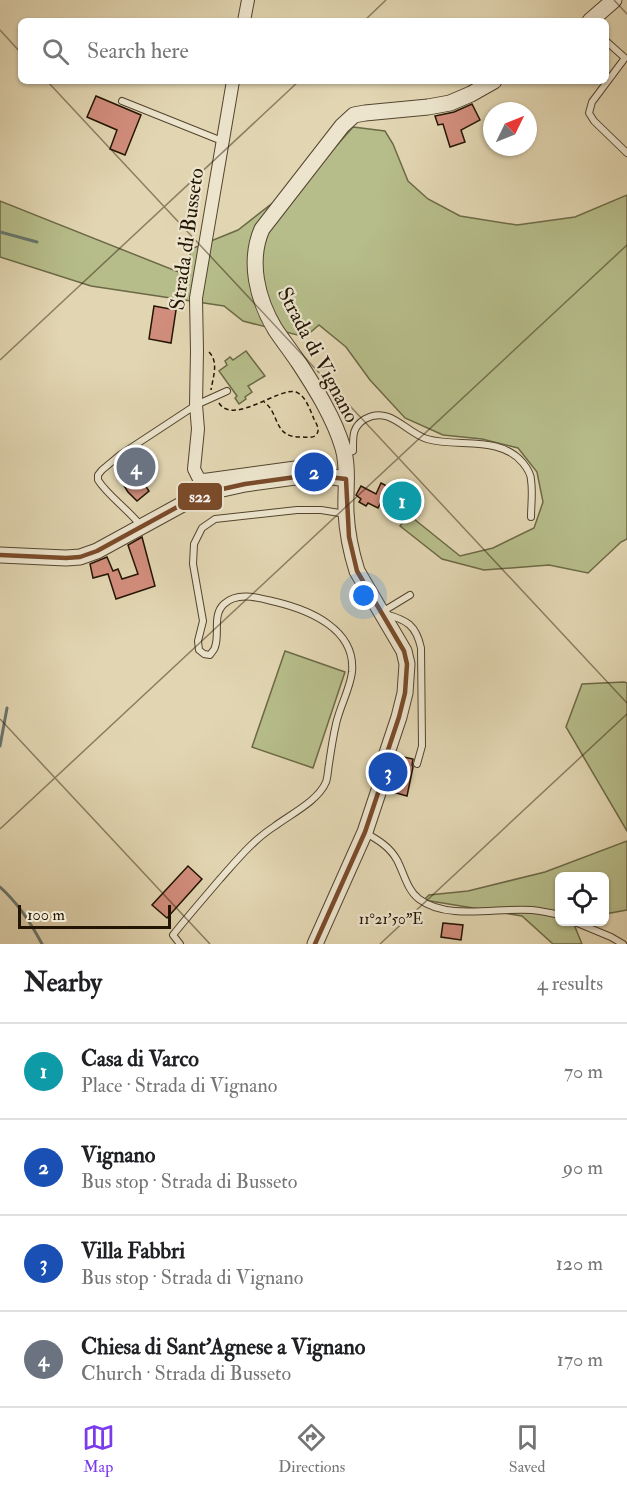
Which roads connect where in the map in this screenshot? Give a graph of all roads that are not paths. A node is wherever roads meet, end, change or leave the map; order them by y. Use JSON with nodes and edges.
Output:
{"nodes":[{"id":1,"x":248,"y":0,"type":"edge"},
{"id":2,"x":614,"y":0,"type":"edge"},
{"id":3,"x":245,"y":18,"type":"edge"},
{"id":4,"x":594,"y":18,"type":"edge"},
{"id":5,"x":609,"y":44,"type":"edge"},
{"id":6,"x":626,"y":58,"type":"edge"},
{"id":7,"x":609,"y":80,"type":"edge"},
{"id":8,"x":232,"y":84,"type":"edge"},
{"id":9,"x":489,"y":84,"type":"edge"},
{"id":10,"x":606,"y":84,"type":"edge"},
{"id":11,"x":122,"y":101,"type":"dead end"},
{"id":12,"x":222,"y":141,"type":"junction"},
{"id":13,"x":627,"y":153,"type":"edge"},
{"id":14,"x":226,"y":391,"type":"dead end"},
{"id":15,"x":196,"y":405,"type":"junction"},
{"id":16,"x":344,"y":454,"type":"junction"},
{"id":17,"x":321,"y":476,"type":"junction"},
{"id":18,"x":346,"y":479,"type":"junction"},
{"id":19,"x":346,"y":514,"type":"junction"},
{"id":20,"x":531,"y":517,"type":"dead end"},
{"id":21,"x":141,"y":526,"type":"junction"},
{"id":22,"x":0,"y":555,"type":"edge"},
{"id":23,"x":410,"y":595,"type":"dead end"},
{"id":24,"x":382,"y":613,"type":"junction"},
{"id":25,"x":417,"y":764,"type":"dead end"},
{"id":26,"x":365,"y":832,"type":"junction"},
{"id":27,"x":555,"y":914,"type":"edge"},
{"id":28,"x":586,"y":926,"type":"edge"},
{"id":29,"x":180,"y":944,"type":"edge"},
{"id":30,"x":315,"y":944,"type":"edge"},
{"id":31,"x":623,"y":944,"type":"edge"}],
"edges":[{"from":1,"to":3,"type":"street"},
{"from":2,"to":4,"type":"street"},
{"from":5,"to":6,"type":"lane"},
{"from":6,"to":7,"type":"lane"},
{"from":8,"to":12,"type":"street","name":"Strada di Busseto"},
{"from":9,"to":16,"type":"street","name":"Strada di Vignano"},
{"from":10,"to":13,"type":"lane"},
{"from":11,"to":12,"type":"lane"},
{"from":12,"to":15,"type":"street","name":"Strada di Busseto"},
{"from":14,"to":15,"type":"lane"},
{"from":15,"to":17,"type":"street","name":"Strada di Busseto"},
{"from":15,"to":21,"type":"lane"},
{"from":16,"to":18,"type":"street","name":"Strada di Vignano"},
{"from":16,"to":20,"type":"lane"},
{"from":17,"to":18,"type":"street","name":"Strada di Busseto"},
{"from":17,"to":21,"type":"street","name":"Strada di Busseto"},
{"from":18,"to":19,"type":"street","name":"Strada di Vignano"},
{"from":19,"to":24,"type":"street","name":"Strada di Vignano"},
{"from":19,"to":29,"type":"lane"},
{"from":21,"to":22,"type":"street","name":"Strada di Busseto"},
{"from":23,"to":24,"type":"lane"},
{"from":24,"to":25,"type":"lane"},
{"from":24,"to":26,"type":"street","name":"Strada di Vignano"},
{"from":26,"to":27,"type":"lane"},
{"from":26,"to":30,"type":"street","name":"Strada di Vignano"},
{"from":28,"to":31,"type":"lane"}]}
